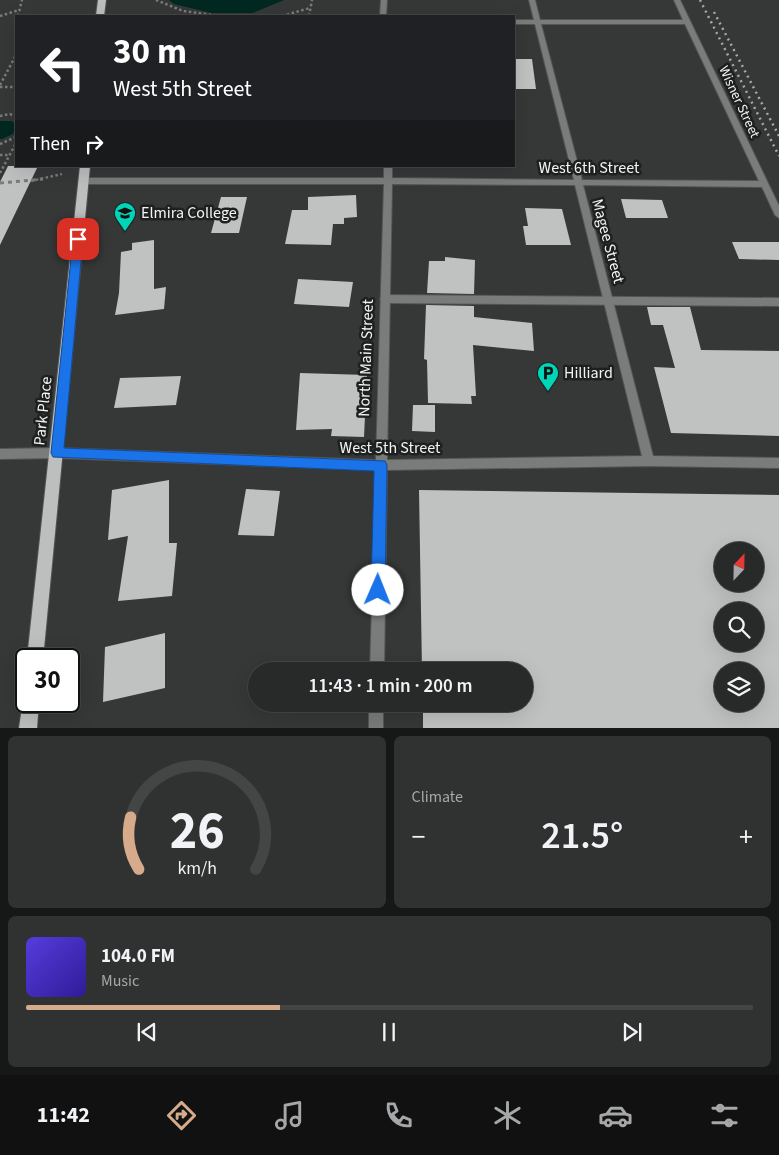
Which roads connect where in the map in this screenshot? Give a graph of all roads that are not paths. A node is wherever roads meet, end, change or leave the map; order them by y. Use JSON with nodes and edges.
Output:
{"nodes":[{"id":1,"x":102,"y":0,"type":"edge"},
{"id":2,"x":384,"y":0,"type":"edge"},
{"id":3,"x":532,"y":0,"type":"edge"},
{"id":4,"x":677,"y":0,"type":"edge"},
{"id":5,"x":100,"y":15,"type":"edge"},
{"id":6,"x":383,"y":15,"type":"edge"},
{"id":7,"x":515,"y":22,"type":"edge"},
{"id":8,"x":538,"y":22,"type":"junction"},
{"id":9,"x":687,"y":22,"type":"junction"},
{"id":10,"x":85,"y":167,"type":"edge"},
{"id":11,"x":388,"y":167,"type":"edge"},
{"id":12,"x":84,"y":181,"type":"junction"},
{"id":13,"x":388,"y":181,"type":"junction"},
{"id":14,"x":578,"y":184,"type":"junction"},
{"id":15,"x":764,"y":184,"type":"junction"},
{"id":16,"x":779,"y":215,"type":"edge"},
{"id":17,"x":385,"y":299,"type":"junction"},
{"id":18,"x":609,"y":301,"type":"junction"},
{"id":19,"x":779,"y":302,"type":"edge"},
{"id":20,"x":58,"y":453,"type":"junction"},
{"id":21,"x":0,"y":454,"type":"edge"},
{"id":22,"x":649,"y":461,"type":"junction"},
{"id":23,"x":779,"y":464,"type":"edge"},
{"id":24,"x":380,"y":465,"type":"junction"},
{"id":25,"x":36,"y":648,"type":"edge"},
{"id":26,"x":377,"y":662,"type":"edge"},
{"id":27,"x":376,"y":712,"type":"edge"},
{"id":28,"x":30,"y":713,"type":"edge"},
{"id":29,"x":28,"y":728,"type":"edge"},
{"id":30,"x":376,"y":728,"type":"edge"}],
"edges":[{"from":1,"to":5,"type":"main road"},
{"from":2,"to":6,"type":"street"},
{"from":3,"to":8,"type":"street","name":"Magee Street"},
{"from":4,"to":9,"type":"street","name":"Wisner Street"},
{"from":7,"to":8,"type":"street"},
{"from":8,"to":9,"type":"street"},
{"from":8,"to":14,"type":"street","name":"Magee Street"},
{"from":9,"to":15,"type":"street","name":"Wisner Street"},
{"from":10,"to":12,"type":"main road","name":"Park Place"},
{"from":11,"to":13,"type":"street","name":"North Main Street"},
{"from":12,"to":13,"type":"street","name":"West 6th Street"},
{"from":12,"to":20,"type":"main road","name":"Park Place"},
{"from":13,"to":14,"type":"street","name":"West 6th Street"},
{"from":13,"to":17,"type":"street","name":"North Main Street"},
{"from":14,"to":15,"type":"street","name":"West 6th Street"},
{"from":14,"to":18,"type":"street","name":"Magee Street"},
{"from":15,"to":16,"type":"street","name":"Wisner Street"},
{"from":17,"to":18,"type":"street"},
{"from":17,"to":24,"type":"street","name":"North Main Street"},
{"from":18,"to":19,"type":"street"},
{"from":18,"to":22,"type":"street","name":"Magee Street"},
{"from":20,"to":21,"type":"street","name":"West 5th Street"},
{"from":20,"to":24,"type":"street","name":"West 5th Street"},
{"from":20,"to":25,"type":"main road","name":"Park Place"},
{"from":22,"to":23,"type":"street","name":"West 5th Street"},
{"from":22,"to":24,"type":"street","name":"West 5th Street"},
{"from":24,"to":26,"type":"street","name":"North Main Street"},
{"from":27,"to":30,"type":"street"},
{"from":28,"to":29,"type":"main road"}]}
